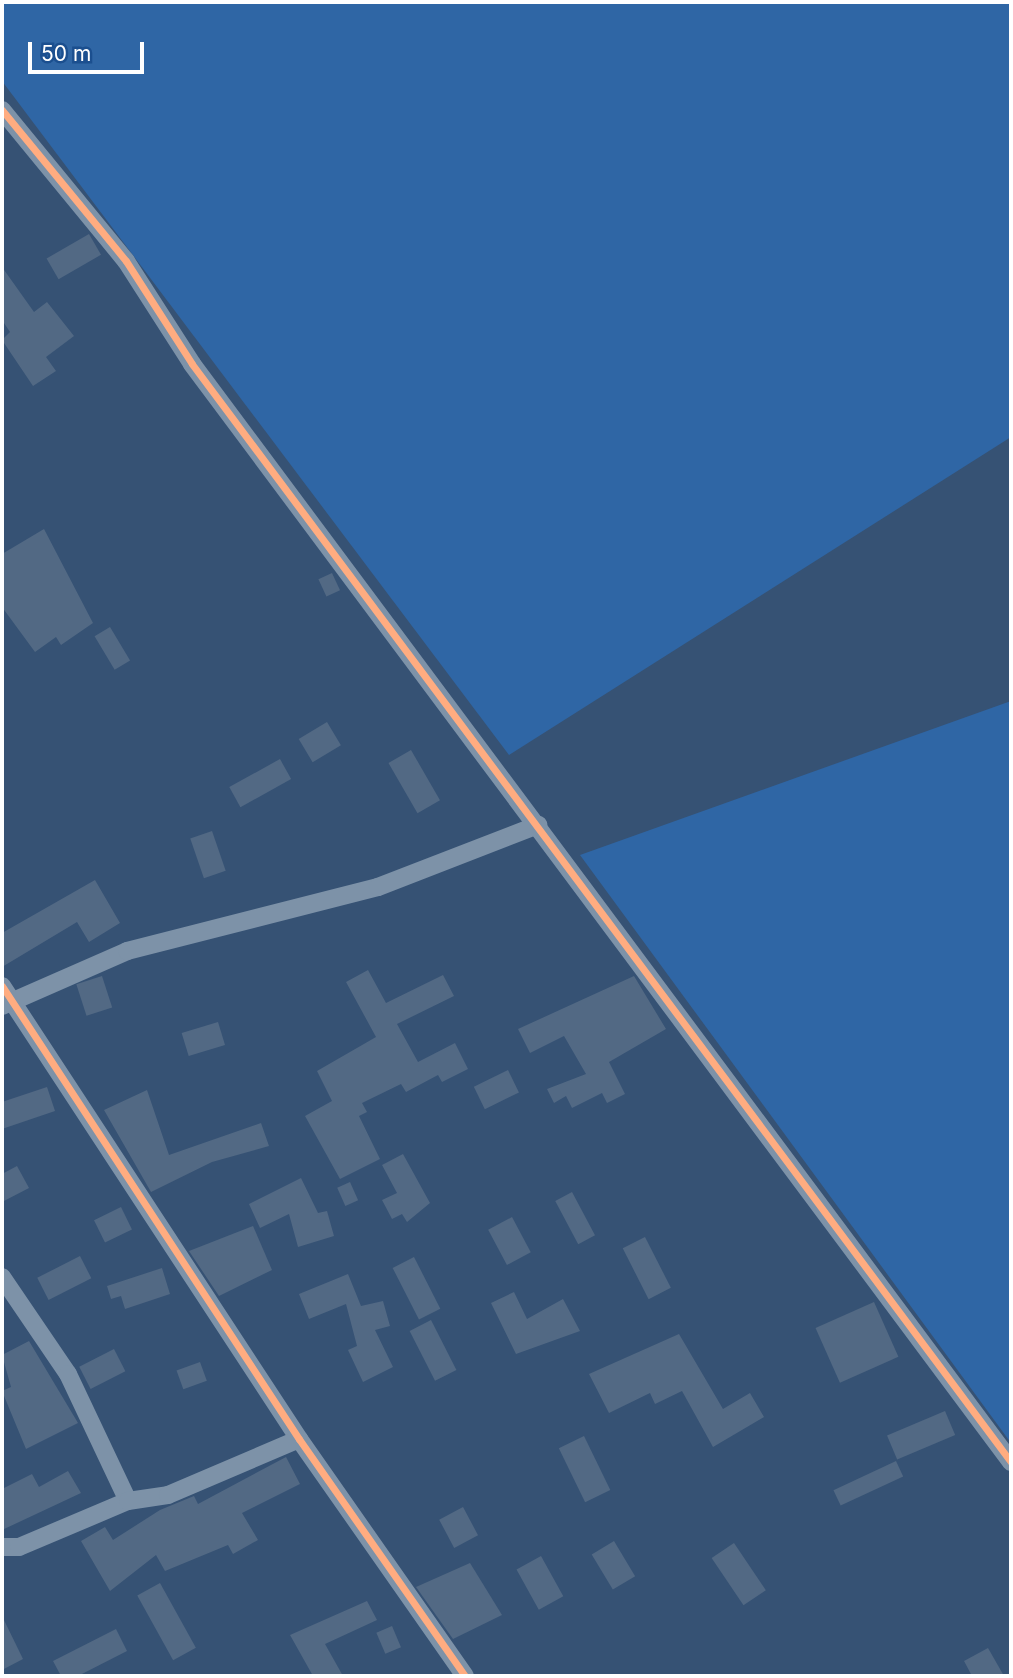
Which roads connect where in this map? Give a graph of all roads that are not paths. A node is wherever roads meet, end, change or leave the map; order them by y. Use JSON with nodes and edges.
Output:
{"nodes":[{"id":1,"x":2,"y":110,"type":"edge"},
{"id":2,"x":538,"y":825,"type":"junction"},
{"id":3,"x":2,"y":986,"type":"edge"},
{"id":4,"x":6,"y":1004,"type":"edge"},
{"id":5,"x":2,"y":1277,"type":"edge"},
{"id":6,"x":299,"y":1439,"type":"junction"},
{"id":7,"x":1011,"y":1462,"type":"edge"},
{"id":8,"x":128,"y":1501,"type":"junction"},
{"id":9,"x":2,"y":1547,"type":"edge"},
{"id":10,"x":465,"y":1676,"type":"edge"}],
"edges":[{"from":1,"to":2,"type":"street"},
{"from":2,"to":4,"type":"street"},
{"from":2,"to":7,"type":"street"},
{"from":3,"to":4,"type":"street"},
{"from":4,"to":6,"type":"street"},
{"from":5,"to":8,"type":"street"},
{"from":6,"to":8,"type":"street"},
{"from":6,"to":10,"type":"street"},
{"from":8,"to":9,"type":"street"}]}
